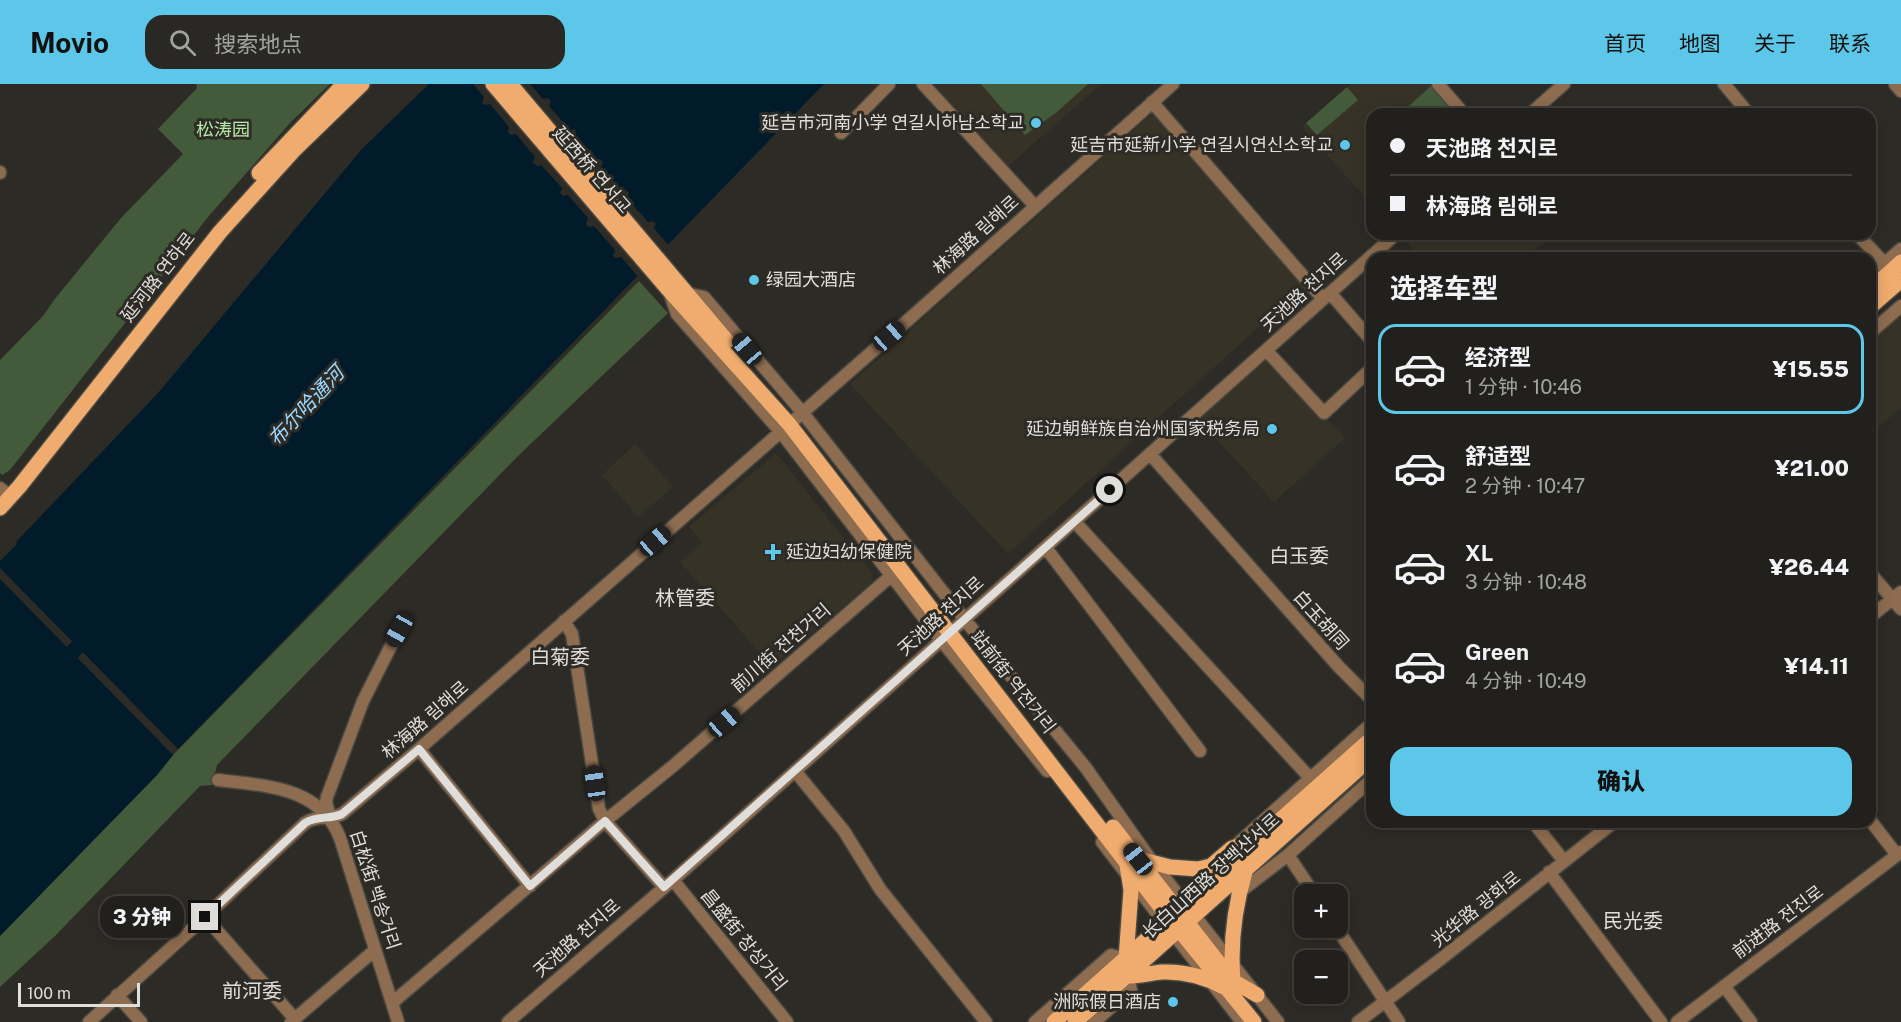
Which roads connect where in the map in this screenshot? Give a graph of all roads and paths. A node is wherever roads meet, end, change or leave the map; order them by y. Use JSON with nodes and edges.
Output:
{"nodes":[{"id":1,"x":362,"y":84,"type":"edge"},
{"id":2,"x":493,"y":84,"type":"edge"},
{"id":3,"x":510,"y":84,"type":"edge"},
{"id":4,"x":889,"y":84,"type":"edge"},
{"id":5,"x":923,"y":84,"type":"edge"},
{"id":6,"x":1173,"y":84,"type":"edge"},
{"id":7,"x":1438,"y":84,"type":"edge"},
{"id":8,"x":1564,"y":84,"type":"edge"},
{"id":9,"x":1724,"y":84,"type":"edge"},
{"id":10,"x":1895,"y":84,"type":"edge"},
{"id":11,"x":343,"y":85,"type":"edge"},
{"id":12,"x":1901,"y":91,"type":"edge"},
{"id":13,"x":1152,"y":102,"type":"junction"},
{"id":14,"x":1459,"y":108,"type":"edge"},
{"id":15,"x":1537,"y":108,"type":"edge"},
{"id":16,"x":1744,"y":108,"type":"edge"},
{"id":17,"x":841,"y":133,"type":"dead end"},
{"id":18,"x":1035,"y":206,"type":"junction"},
{"id":19,"x":1389,"y":240,"type":"edge"},
{"id":20,"x":1863,"y":240,"type":"edge"},
{"id":21,"x":1901,"y":249,"type":"edge"},
{"id":22,"x":1376,"y":252,"type":"edge"},
{"id":23,"x":1875,"y":252,"type":"edge"},
{"id":24,"x":1876,"y":253,"type":"edge"},
{"id":25,"x":1366,"y":261,"type":"edge"},
{"id":26,"x":1896,"y":274,"type":"edge"},
{"id":27,"x":1876,"y":276,"type":"edge"},
{"id":28,"x":666,"y":280,"type":"junction"},
{"id":29,"x":1876,"y":286,"type":"edge"},
{"id":30,"x":1327,"y":296,"type":"junction"},
{"id":31,"x":1876,"y":299,"type":"edge"},
{"id":32,"x":1901,"y":306,"type":"edge"},
{"id":33,"x":1876,"y":328,"type":"edge"},
{"id":34,"x":1366,"y":334,"type":"edge"},
{"id":35,"x":1266,"y":350,"type":"junction"},
{"id":36,"x":1366,"y":374,"type":"edge"},
{"id":37,"x":791,"y":421,"type":"junction"},
{"id":38,"x":1150,"y":454,"type":"junction"},
{"id":39,"x":3,"y":496,"type":"edge"},
{"id":40,"x":1075,"y":522,"type":"junction"},
{"id":41,"x":1046,"y":548,"type":"junction"},
{"id":42,"x":892,"y":575,"type":"junction"},
{"id":43,"x":1876,"y":578,"type":"edge"},
{"id":44,"x":1897,"y":596,"type":"edge"},
{"id":45,"x":1901,"y":609,"type":"edge"},
{"id":46,"x":1876,"y":612,"type":"edge"},
{"id":47,"x":564,"y":621,"type":"junction"},
{"id":48,"x":399,"y":630,"type":"dead end"},
{"id":49,"x":954,"y":630,"type":"junction"},
{"id":50,"x":1366,"y":694,"type":"edge"},
{"id":51,"x":1366,"y":729,"type":"edge"},
{"id":52,"x":1366,"y":743,"type":"edge"},
{"id":53,"x":419,"y":749,"type":"junction"},
{"id":54,"x":1200,"y":751,"type":"dead end"},
{"id":55,"x":1366,"y":762,"type":"edge"},
{"id":56,"x":795,"y":771,"type":"junction"},
{"id":57,"x":1311,"y":779,"type":"junction"},
{"id":58,"x":218,"y":780,"type":"dead end"},
{"id":59,"x":1366,"y":784,"type":"edge"},
{"id":60,"x":330,"y":818,"type":"junction"},
{"id":61,"x":605,"y":821,"type":"junction"},
{"id":62,"x":1876,"y":827,"type":"edge"},
{"id":63,"x":1538,"y":828,"type":"edge"},
{"id":64,"x":1606,"y":828,"type":"edge"},
{"id":65,"x":1256,"y":841,"type":"junction"},
{"id":66,"x":1232,"y":848,"type":"junction"},
{"id":67,"x":1899,"y":853,"type":"edge"},
{"id":68,"x":1288,"y":855,"type":"junction"},
{"id":69,"x":1564,"y":861,"type":"junction"},
{"id":70,"x":1139,"y":862,"type":"junction"},
{"id":71,"x":1245,"y":872,"type":"junction"},
{"id":72,"x":1550,"y":872,"type":"junction"},
{"id":73,"x":1131,"y":881,"type":"junction"},
{"id":74,"x":669,"y":883,"type":"junction"},
{"id":75,"x":1307,"y":884,"type":"edge"},
{"id":76,"x":530,"y":886,"type":"junction"},
{"id":77,"x":1222,"y":892,"type":"junction"},
{"id":78,"x":1239,"y":894,"type":"junction"},
{"id":79,"x":205,"y":917,"type":"junction"},
{"id":80,"x":1179,"y":920,"type":"junction"},
{"id":81,"x":1343,"y":938,"type":"edge"},
{"id":82,"x":375,"y":950,"type":"junction"},
{"id":83,"x":1126,"y":958,"type":"junction"},
{"id":84,"x":1232,"y":963,"type":"junction"},
{"id":85,"x":1209,"y":979,"type":"junction"},
{"id":86,"x":1129,"y":983,"type":"junction"},
{"id":87,"x":1231,"y":985,"type":"junction"},
{"id":88,"x":1724,"y":986,"type":"junction"},
{"id":89,"x":117,"y":995,"type":"junction"},
{"id":90,"x":1257,"y":995,"type":"junction"},
{"id":91,"x":1385,"y":1001,"type":"junction"},
{"id":92,"x":392,"y":1003,"type":"junction"},
{"id":93,"x":293,"y":1020,"type":"edge"},
{"id":94,"x":89,"y":1022,"type":"edge"},
{"id":95,"x":141,"y":1022,"type":"edge"},
{"id":96,"x":398,"y":1022,"type":"edge"},
{"id":97,"x":508,"y":1022,"type":"edge"},
{"id":98,"x":787,"y":1022,"type":"edge"},
{"id":99,"x":986,"y":1022,"type":"edge"},
{"id":100,"x":1035,"y":1022,"type":"edge"},
{"id":101,"x":1054,"y":1022,"type":"edge"},
{"id":102,"x":1075,"y":1022,"type":"edge"},
{"id":103,"x":1094,"y":1022,"type":"edge"},
{"id":104,"x":1242,"y":1022,"type":"edge"},
{"id":105,"x":1254,"y":1022,"type":"edge"},
{"id":106,"x":1266,"y":1022,"type":"edge"},
{"id":107,"x":1278,"y":1022,"type":"edge"},
{"id":108,"x":1358,"y":1022,"type":"edge"},
{"id":109,"x":1399,"y":1022,"type":"edge"},
{"id":110,"x":1660,"y":1022,"type":"edge"},
{"id":111,"x":1677,"y":1022,"type":"edge"},
{"id":112,"x":1751,"y":1022,"type":"edge"}],
"edges":[{"from":1,"to":39,"type":"main road","name":"延河路 연하로"},
{"from":2,"to":28,"type":"main road","name":"延西桥 연서교"},
{"from":3,"to":28,"type":"main road","name":"延西桥 연서교"},
{"from":4,"to":17,"type":"street"},
{"from":5,"to":18,"type":"street"},
{"from":6,"to":13,"type":"street","name":"林海路 림해로"},
{"from":7,"to":14,"type":"street"},
{"from":8,"to":15,"type":"street"},
{"from":9,"to":16,"type":"street"},
{"from":10,"to":12,"type":"street"},
{"from":11,"to":39,"type":"main road","name":"延河路 연하로"},
{"from":13,"to":18,"type":"street","name":"林海路 림해로"},
{"from":13,"to":30,"type":"street"},
{"from":18,"to":37,"type":"street","name":"林海路 림해로"},
{"from":19,"to":22,"type":"street","name":"天池路 천지로"},
{"from":20,"to":23,"type":"street"},
{"from":21,"to":26,"type":"street"},
{"from":24,"to":26,"type":"street"},
{"from":25,"to":30,"type":"street","name":"天池路 천지로"},
{"from":26,"to":27,"type":"street"},
{"from":26,"to":29,"type":"main road"},
{"from":26,"to":31,"type":"main road"},
{"from":28,"to":37,"type":"main road","name":"站前街 역전거리"},
{"from":28,"to":37,"type":"main road","name":"站前街 역전거리"},
{"from":30,"to":34,"type":"street"},
{"from":30,"to":35,"type":"street","name":"天池路 천지로"},
{"from":32,"to":33,"type":"street"},
{"from":35,"to":36,"type":"street"},
{"from":35,"to":38,"type":"street","name":"天池路 천지로"},
{"from":37,"to":42,"type":"street","name":"站前街 역전거리"},
{"from":37,"to":47,"type":"street","name":"林海路 림해로"},
{"from":37,"to":49,"type":"main road","name":"站前街 역전거리"},
{"from":38,"to":40,"type":"street","name":"天池路 천지로"},
{"from":38,"to":50,"type":"street","name":"白玉胡同"},
{"from":40,"to":41,"type":"street","name":"天池路 천지로"},
{"from":40,"to":57,"type":"street"},
{"from":41,"to":49,"type":"street","name":"天池路 천지로"},
{"from":41,"to":54,"type":"street"},
{"from":42,"to":49,"type":"street","name":"站前街 역전거리"},
{"from":42,"to":61,"type":"street","name":"前川街 전천거리"},
{"from":43,"to":44,"type":"street"},
{"from":44,"to":45,"type":"street"},
{"from":44,"to":46,"type":"street"},
{"from":47,"to":53,"type":"street","name":"林海路 림해로"},
{"from":47,"to":61,"type":"street"},
{"from":48,"to":60,"type":"street"},
{"from":49,"to":56,"type":"street","name":"天池路 천지로"},
{"from":49,"to":70,"type":"main road","name":"站前街 역전거리"},
{"from":49,"to":70,"type":"street","name":"站前街 역전거리"},
{"from":49,"to":73,"type":"street","name":"站前街 역전거리"},
{"from":51,"to":57,"type":"street"},
{"from":52,"to":65,"type":"main road","name":"长白山西路 장백산서로"},
{"from":53,"to":60,"type":"street","name":"林海路 림해로"},
{"from":53,"to":76,"type":"street"},
{"from":55,"to":71,"type":"main road","name":"长白山西路 장백산서로"},
{"from":56,"to":74,"type":"street","name":"天池路 천지로"},
{"from":56,"to":99,"type":"street"},
{"from":57,"to":66,"type":"street"},
{"from":58,"to":60,"type":"street","name":"白松街 백송거리"},
{"from":59,"to":68,"type":"street"},
{"from":60,"to":79,"type":"street","name":"林海路 림해로"},
{"from":60,"to":82,"type":"street","name":"白松街 백송거리"},
{"from":61,"to":74,"type":"street","name":"昌盛街 창성거리"},
{"from":61,"to":76,"type":"street","name":"前川街 전천거리"},
{"from":62,"to":67,"type":"street"},
{"from":63,"to":69,"type":"street"},
{"from":64,"to":69,"type":"street","name":"光华路 광화로"},
{"from":65,"to":66,"type":"main road"},
{"from":65,"to":80,"type":"main road","name":"长白山西路 장백산서로"},
{"from":66,"to":70,"type":"main road"},
{"from":67,"to":88,"type":"street","name":"前进路 전진로"},
{"from":68,"to":75,"type":"street"},
{"from":68,"to":78,"type":"street"},
{"from":69,"to":72,"type":"street","name":"光华路 광화로"},
{"from":70,"to":73,"type":"main road"},
{"from":70,"to":80,"type":"main road","name":"站前街 역전거리"},
{"from":70,"to":80,"type":"street","name":"站前街 역전거리"},
{"from":71,"to":77,"type":"main road","name":"长白山西路 장백산서로"},
{"from":71,"to":78,"type":"main road"},
{"from":72,"to":91,"type":"street","name":"光华路 광화로"},
{"from":72,"to":110,"type":"street"},
{"from":73,"to":80,"type":"street","name":"站前街 역전거리"},
{"from":73,"to":83,"type":"main road"},
{"from":74,"to":97,"type":"street","name":"天池路 천지로"},
{"from":74,"to":98,"type":"street","name":"昌盛街 창성거리"},
{"from":76,"to":92,"type":"street","name":"前川街 전천거리"},
{"from":77,"to":78,"type":"street"},
{"from":77,"to":80,"type":"main road","name":"长白山西路 장백산서로"},
{"from":78,"to":84,"type":"main road"},
{"from":79,"to":89,"type":"street","name":"林海路 림해로"},
{"from":79,"to":93,"type":"street"},
{"from":80,"to":83,"type":"main road","name":"长白山西路 장백산서로"},
{"from":80,"to":84,"type":"street","name":"站前街 역전거리"},
{"from":80,"to":85,"type":"street","name":"站前街 역전거리"},
{"from":80,"to":86,"type":"main road","name":"长白山西路 장백산서로"},
{"from":80,"to":87,"type":"main road","name":"站前街 역전거리"},
{"from":81,"to":91,"type":"street"},
{"from":82,"to":92,"type":"street","name":"白松街 백송거리"},
{"from":82,"to":93,"type":"street"},
{"from":83,"to":100,"type":"street","name":"长白山西路 장백산서로"},
{"from":83,"to":101,"type":"main road","name":"长白山西路 장백산서로"},
{"from":84,"to":87,"type":"main road"},
{"from":84,"to":90,"type":"street","name":"站前街 역전거리"},
{"from":85,"to":86,"type":"main road"},
{"from":85,"to":87,"type":"main road"},
{"from":85,"to":104,"type":"street","name":"站前街 역전거리"},
{"from":86,"to":102,"type":"main road","name":"长白山西路 장백산서로"},
{"from":86,"to":103,"type":"street","name":"长白山西路 장백산서로"},
{"from":87,"to":90,"type":"main road"},
{"from":87,"to":105,"type":"main road","name":"站前街 역전거리"},
{"from":87,"to":106,"type":"main road","name":"站前街 역전거리"},
{"from":88,"to":111,"type":"street","name":"前进路 전진로"},
{"from":88,"to":112,"type":"street"},
{"from":89,"to":94,"type":"street","name":"林海路 림해로"},
{"from":89,"to":95,"type":"street"},
{"from":90,"to":107,"type":"street","name":"站前街 역전거리"},
{"from":91,"to":108,"type":"street","name":"光华路 광화로"},
{"from":91,"to":109,"type":"street"},
{"from":92,"to":96,"type":"street","name":"白松街 백송거리"}]}
